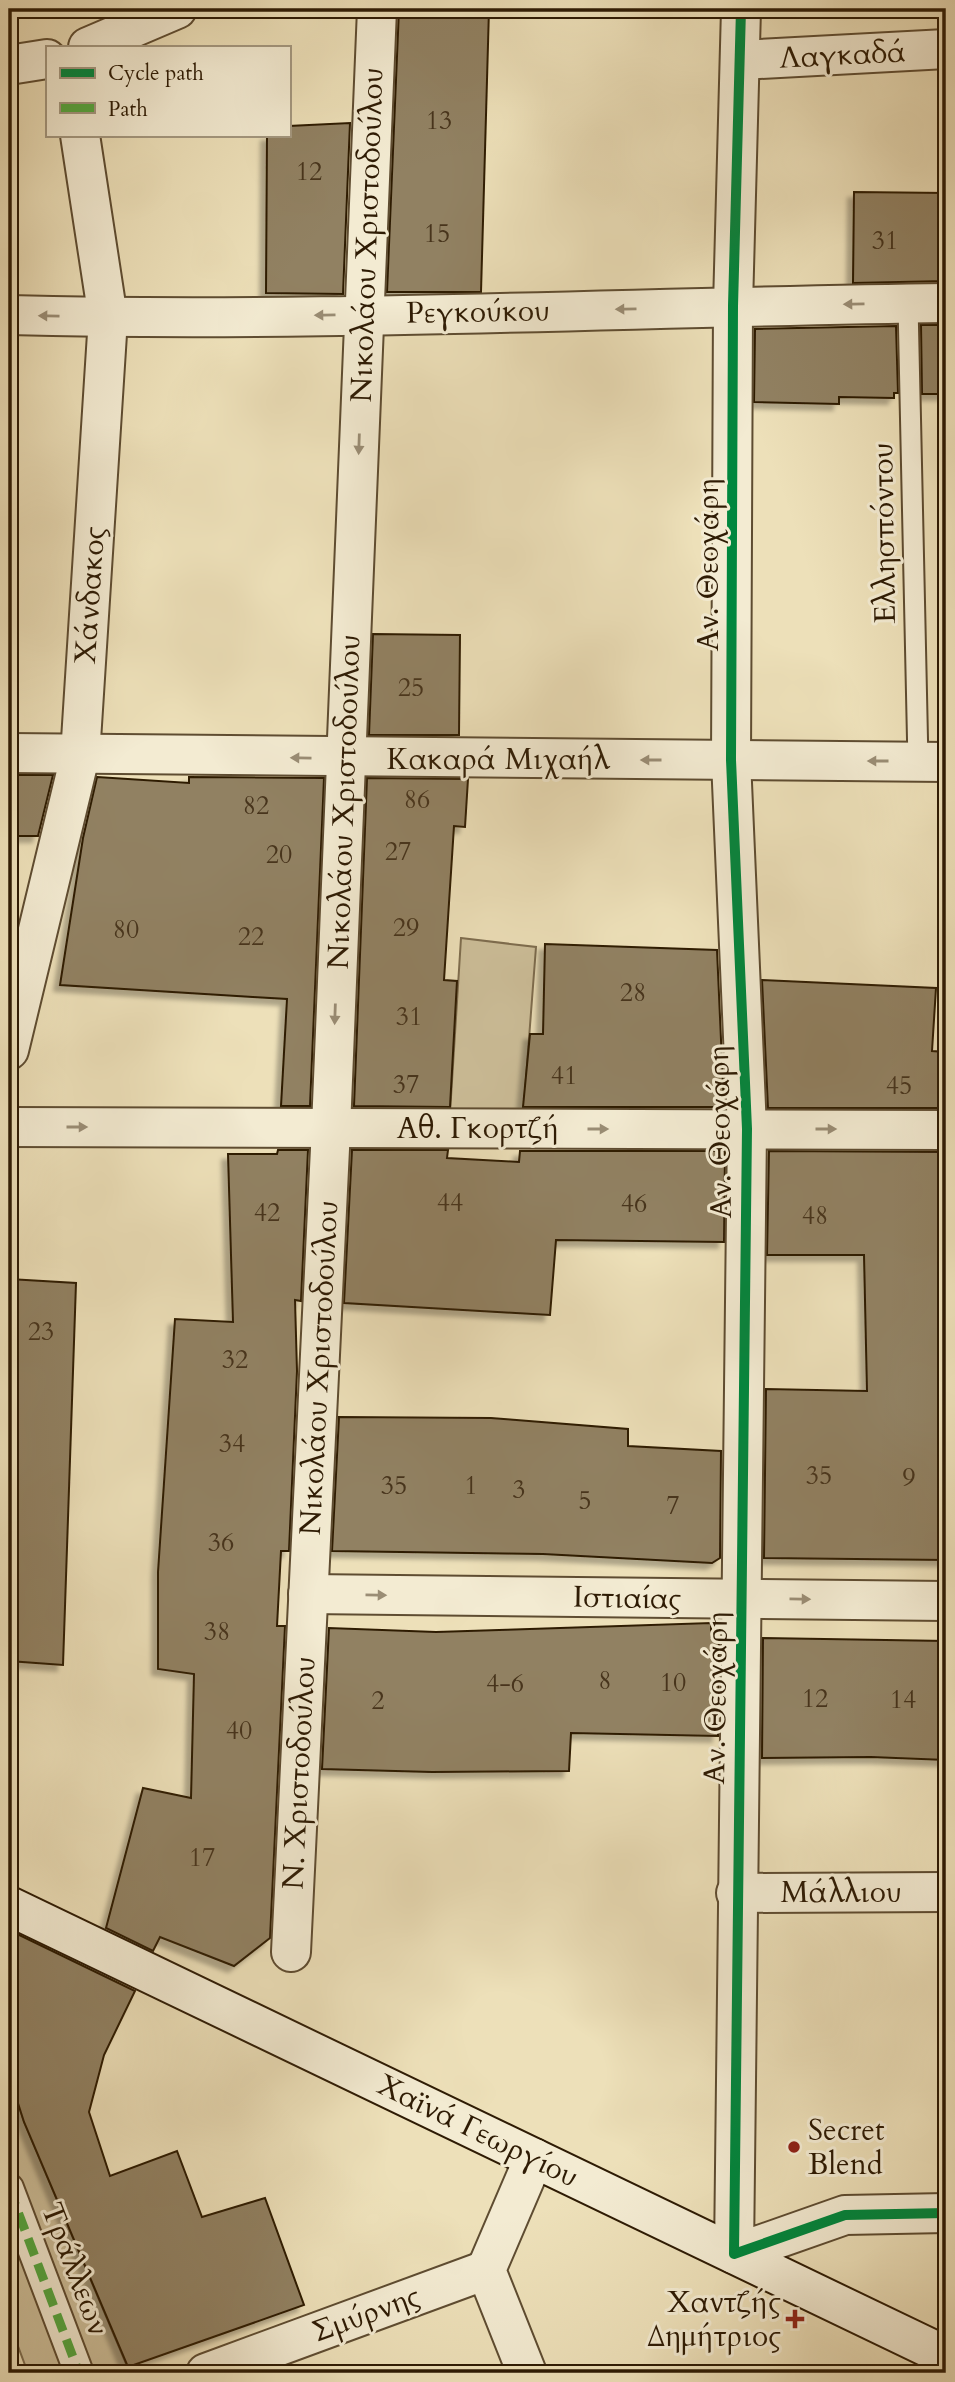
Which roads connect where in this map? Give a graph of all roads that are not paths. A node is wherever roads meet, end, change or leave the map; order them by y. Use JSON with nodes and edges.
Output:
{"nodes":[{"id":1,"x":177,"y":9,"type":"edge"},
{"id":2,"x":377,"y":9,"type":"edge"},
{"id":3,"x":741,"y":9,"type":"edge"},
{"id":4,"x":90,"y":46,"type":"edge"},
{"id":5,"x":946,"y":49,"type":"edge"},
{"id":6,"x":46,"y":59,"type":"edge"},
{"id":7,"x":741,"y":60,"type":"junction"},
{"id":8,"x":9,"y":65,"type":"edge"},
{"id":9,"x":80,"y":136,"type":"edge"},
{"id":10,"x":946,"y":303,"type":"edge"},
{"id":11,"x":908,"y":304,"type":"junction"},
{"id":12,"x":733,"y":306,"type":"junction"},
{"id":13,"x":364,"y":314,"type":"junction"},
{"id":14,"x":9,"y":315,"type":"edge"},
{"id":15,"x":108,"y":317,"type":"junction"},
{"id":16,"x":9,"y":753,"type":"edge"},
{"id":17,"x":80,"y":756,"type":"junction"},
{"id":18,"x":346,"y":759,"type":"junction"},
{"id":19,"x":731,"y":760,"type":"junction"},
{"id":20,"x":932,"y":762,"type":"edge"},
{"id":21,"x":9,"y":1049,"type":"edge"},
{"id":22,"x":9,"y":1127,"type":"edge"},
{"id":23,"x":331,"y":1128,"type":"junction"},
{"id":24,"x":747,"y":1129,"type":"junction"},
{"id":25,"x":946,"y":1130,"type":"edge"},
{"id":26,"x":308,"y":1594,"type":"junction"},
{"id":27,"x":743,"y":1599,"type":"junction"},
{"id":28,"x":946,"y":1601,"type":"edge"},
{"id":29,"x":946,"y":1892,"type":"edge"},
{"id":30,"x":736,"y":1893,"type":"junction"},
{"id":31,"x":9,"y":1906,"type":"edge"},
{"id":32,"x":291,"y":1952,"type":"dead end"},
{"id":33,"x":534,"y":2158,"type":"junction"},
{"id":34,"x":9,"y":2188,"type":"edge"},
{"id":35,"x":946,"y":2213,"type":"edge"},
{"id":36,"x":734,"y":2254,"type":"junction"},
{"id":37,"x":486,"y":2270,"type":"junction"},
{"id":38,"x":946,"y":2356,"type":"edge"},
{"id":39,"x":79,"y":2373,"type":"edge"},
{"id":40,"x":206,"y":2373,"type":"edge"},
{"id":41,"x":527,"y":2373,"type":"edge"}],
"edges":[{"from":1,"to":4,"type":"street"},
{"from":2,"to":13,"type":"street","name":"Νικολάου Χριστοδούλου"},
{"from":3,"to":7,"type":"street","name":"Αν. Θεοχάρη"},
{"from":5,"to":7,"type":"street","name":"Λαγκαδά"},
{"from":6,"to":8,"type":"street"},
{"from":7,"to":12,"type":"street","name":"Αν. Θεοχάρη"},
{"from":9,"to":15,"type":"street","name":"Χάνδακος"},
{"from":10,"to":11,"type":"street","name":"Ρεγκούκου"},
{"from":11,"to":12,"type":"street","name":"Ρεγκούκου","one_way":true},
{"from":11,"to":20,"type":"lane","name":"Ελλησπόντου"},
{"from":12,"to":13,"type":"street","name":"Ρεγκούκου","one_way":true},
{"from":12,"to":19,"type":"street","name":"Αν. Θεοχάρη"},
{"from":13,"to":15,"type":"street","name":"Ρεγκούκου","one_way":true},
{"from":13,"to":18,"type":"street","name":"Νικολάου Χριστοδούλου","one_way":true},
{"from":15,"to":14,"type":"street","name":"Ρεγκούκου","one_way":true},
{"from":15,"to":17,"type":"street","name":"Χάνδακος"},
{"from":16,"to":17,"type":"street","name":"Κακαρά Μιχαήλ"},
{"from":18,"to":17,"type":"street","name":"Κακαρά Μιχαήλ","one_way":true},
{"from":17,"to":21,"type":"street","name":"Χάνδακος"},
{"from":19,"to":18,"type":"street","name":"Κακαρά Μιχαήλ","one_way":true},
{"from":18,"to":23,"type":"street","name":"Νικολάου Χριστοδούλου","one_way":true},
{"from":20,"to":19,"type":"street","name":"Κακαρά Μιχαήλ","one_way":true},
{"from":19,"to":24,"type":"street","name":"Αν. Θεοχάρη"},
{"from":22,"to":23,"type":"street","name":"Αθ. Γκορτζή","one_way":true},
{"from":23,"to":24,"type":"street","name":"Αθ. Γκορτζή","one_way":true},
{"from":23,"to":26,"type":"street","name":"Νικολάου Χριστοδούλου"},
{"from":24,"to":25,"type":"street","name":"Αθ. Γκορτζή","one_way":true},
{"from":24,"to":27,"type":"street","name":"Αν. Θεοχάρη"},
{"from":26,"to":27,"type":"street","name":"Ιστιαίας","one_way":true},
{"from":26,"to":32,"type":"street","name":"Ν. Χριστοδούλου"},
{"from":27,"to":28,"type":"street","name":"Ιστιαίας","one_way":true},
{"from":27,"to":30,"type":"street","name":"Αν. Θεοχάρη"},
{"from":29,"to":30,"type":"street","name":"Μάλλιου"},
{"from":30,"to":36,"type":"street","name":"Αν. Θεοχάρη"},
{"from":31,"to":33,"type":"street","name":"Χαϊνά Γεωργίου"},
{"from":33,"to":36,"type":"street","name":"Χαϊνά Γεωργίου"},
{"from":33,"to":37,"type":"street"},
{"from":34,"to":39,"type":"street","name":"Τράλλεων"},
{"from":35,"to":36,"type":"street"},
{"from":36,"to":38,"type":"street","name":"Χαϊνά Γεωργίου"},
{"from":37,"to":40,"type":"street","name":"Σμύρνης"},
{"from":37,"to":41,"type":"street"}]}
